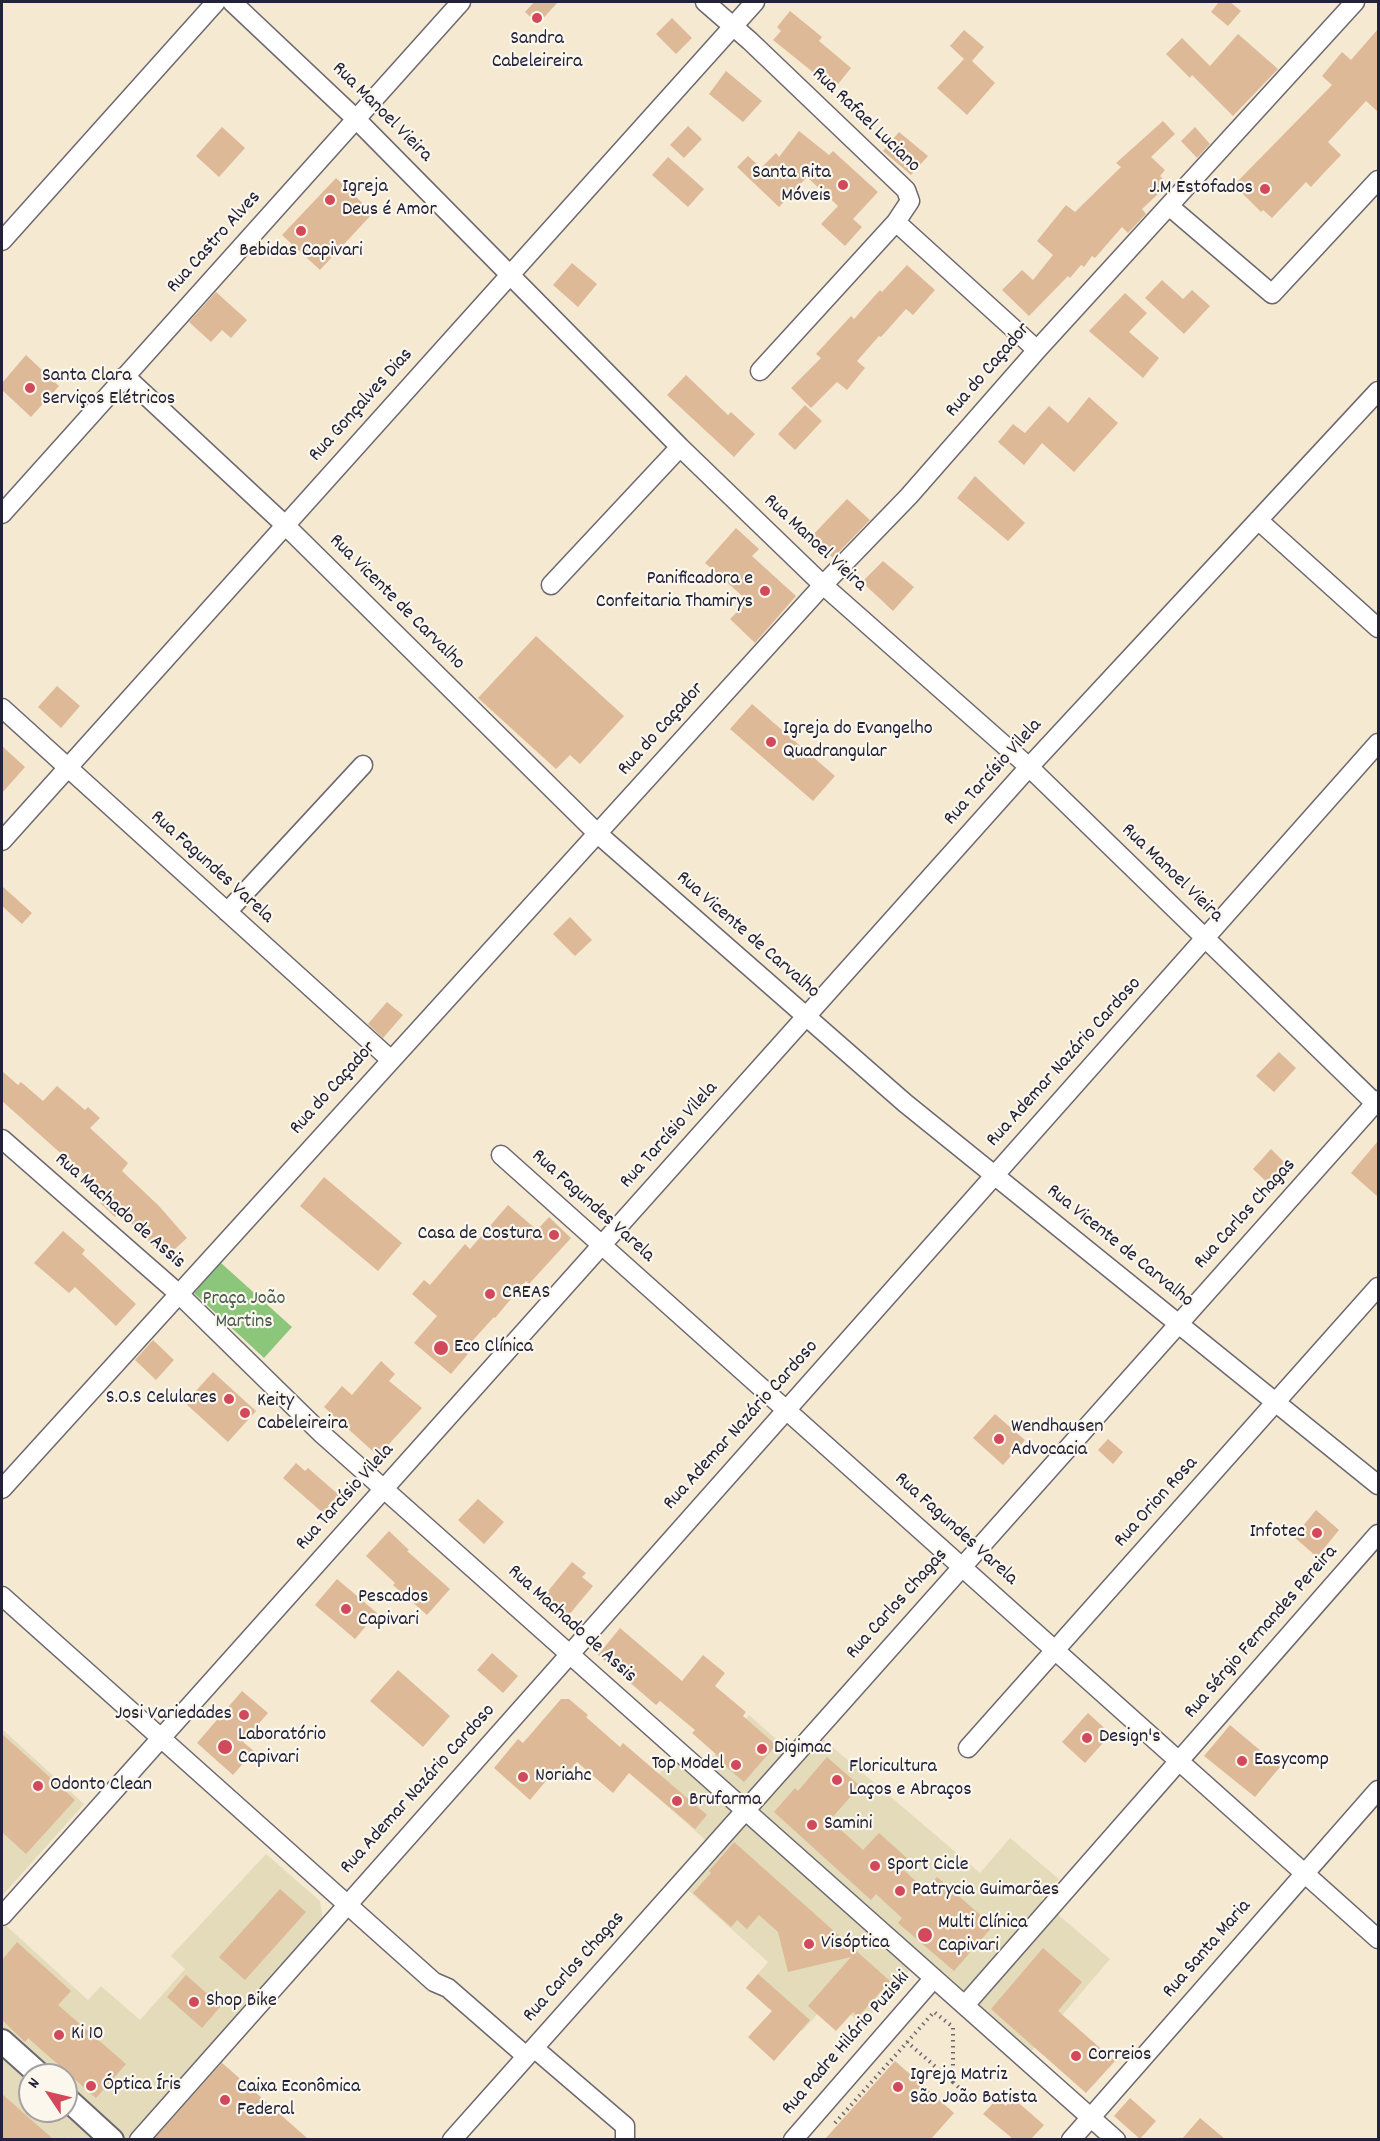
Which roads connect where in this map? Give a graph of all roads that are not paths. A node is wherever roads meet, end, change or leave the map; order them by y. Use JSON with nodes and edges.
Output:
{"nodes":[{"id":1,"x":216,"y":2,"type":"edge"},
{"id":2,"x":232,"y":2,"type":"edge"},
{"id":3,"x":461,"y":2,"type":"edge"},
{"id":4,"x":705,"y":2,"type":"edge"},
{"id":5,"x":755,"y":2,"type":"edge"},
{"id":6,"x":1355,"y":2,"type":"edge"},
{"id":7,"x":732,"y":27,"type":"junction"},
{"id":8,"x":356,"y":119,"type":"junction"},
{"id":9,"x":1378,"y":180,"type":"edge"},
{"id":10,"x":1169,"y":206,"type":"junction"},
{"id":11,"x":896,"y":222,"type":"junction"},
{"id":12,"x":2,"y":241,"type":"edge"},
{"id":13,"x":509,"y":276,"type":"junction"},
{"id":14,"x":1037,"y":350,"type":"junction"},
{"id":15,"x":760,"y":371,"type":"dead end"},
{"id":16,"x":125,"y":376,"type":"junction"},
{"id":17,"x":1378,"y":391,"type":"edge"},
{"id":18,"x":680,"y":447,"type":"junction"},
{"id":19,"x":2,"y":514,"type":"edge"},
{"id":20,"x":1258,"y":520,"type":"junction"},
{"id":21,"x":285,"y":525,"type":"junction"},
{"id":22,"x":551,"y":585,"type":"dead end"},
{"id":23,"x":823,"y":585,"type":"junction"},
{"id":24,"x":1378,"y":628,"type":"edge"},
{"id":25,"x":2,"y":708,"type":"edge"},
{"id":26,"x":1378,"y":743,"type":"edge"},
{"id":27,"x":363,"y":765,"type":"dead end"},
{"id":28,"x":1029,"y":767,"type":"junction"},
{"id":29,"x":67,"y":768,"type":"junction"},
{"id":30,"x":598,"y":834,"type":"junction"},
{"id":31,"x":2,"y":841,"type":"edge"},
{"id":32,"x":227,"y":912,"type":"junction"},
{"id":33,"x":1205,"y":939,"type":"junction"},
{"id":34,"x":806,"y":1017,"type":"junction"},
{"id":35,"x":391,"y":1060,"type":"junction"},
{"id":36,"x":1378,"y":1103,"type":"edge"},
{"id":37,"x":2,"y":1139,"type":"edge"},
{"id":38,"x":501,"y":1155,"type":"dead end"},
{"id":39,"x":995,"y":1175,"type":"junction"},
{"id":40,"x":602,"y":1245,"type":"junction"},
{"id":41,"x":1378,"y":1287,"type":"edge"},
{"id":42,"x":178,"y":1294,"type":"junction"},
{"id":43,"x":1179,"y":1324,"type":"junction"},
{"id":44,"x":1276,"y":1402,"type":"junction"},
{"id":45,"x":786,"y":1410,"type":"junction"},
{"id":46,"x":1378,"y":1485,"type":"edge"},
{"id":47,"x":384,"y":1488,"type":"junction"},
{"id":48,"x":2,"y":1489,"type":"edge"},
{"id":49,"x":1378,"y":1534,"type":"edge"},
{"id":50,"x":962,"y":1567,"type":"junction"},
{"id":51,"x":2,"y":1596,"type":"edge"},
{"id":52,"x":1055,"y":1650,"type":"junction"},
{"id":53,"x":570,"y":1654,"type":"junction"},
{"id":54,"x":161,"y":1738,"type":"junction"},
{"id":55,"x":968,"y":1748,"type":"dead end"},
{"id":56,"x":1179,"y":1761,"type":"junction"},
{"id":57,"x":1378,"y":1790,"type":"edge"},
{"id":58,"x":746,"y":1810,"type":"junction"},
{"id":59,"x":1305,"y":1874,"type":"junction"},
{"id":60,"x":348,"y":1905,"type":"junction"},
{"id":61,"x":2,"y":1917,"type":"edge"},
{"id":62,"x":1378,"y":1939,"type":"edge"},
{"id":63,"x":934,"y":1978,"type":"junction"},
{"id":64,"x":965,"y":2005,"type":"junction"},
{"id":65,"x":2,"y":2041,"type":"edge"},
{"id":66,"x":530,"y":2052,"type":"junction"},
{"id":67,"x":27,"y":2063,"type":"edge"},
{"id":68,"x":78,"y":2109,"type":"edge"},
{"id":69,"x":1091,"y":2117,"type":"junction"},
{"id":70,"x":112,"y":2139,"type":"edge"},
{"id":71,"x":139,"y":2139,"type":"edge"},
{"id":72,"x":452,"y":2139,"type":"edge"},
{"id":73,"x":625,"y":2139,"type":"edge"},
{"id":74,"x":793,"y":2139,"type":"edge"},
{"id":75,"x":1071,"y":2139,"type":"edge"},
{"id":76,"x":1116,"y":2139,"type":"edge"}],
"edges":[{"from":1,"to":12,"type":"street"},
{"from":2,"to":8,"type":"street","name":"Rua Manoel Vieira"},
{"from":3,"to":8,"type":"street","name":"Rua Castro Alves"},
{"from":4,"to":7,"type":"street","name":"Rua Rafael Luciano"},
{"from":5,"to":7,"type":"street","name":"Rua Gonçalves Dias"},
{"from":6,"to":10,"type":"street","name":"Rua do Caçador"},
{"from":7,"to":11,"type":"street","name":"Rua Rafael Luciano"},
{"from":7,"to":13,"type":"street","name":"Rua Gonçalves Dias"},
{"from":8,"to":13,"type":"street","name":"Rua Manoel Vieira"},
{"from":8,"to":16,"type":"street","name":"Rua Castro Alves"},
{"from":9,"to":10,"type":"street"},
{"from":10,"to":14,"type":"street","name":"Rua do Caçador"},
{"from":11,"to":14,"type":"street"},
{"from":11,"to":15,"type":"street"},
{"from":13,"to":18,"type":"street","name":"Rua Manoel Vieira"},
{"from":13,"to":21,"type":"street","name":"Rua Gonçalves Dias"},
{"from":14,"to":23,"type":"street","name":"Rua do Caçador"},
{"from":16,"to":19,"type":"street","name":"Rua Castro Alves"},
{"from":16,"to":21,"type":"street","name":"Rua Vicente de Carvalho"},
{"from":17,"to":20,"type":"street","name":"Rua Tarcísio Vilela"},
{"from":18,"to":22,"type":"street"},
{"from":18,"to":23,"type":"street","name":"Rua Manoel Vieira"},
{"from":20,"to":24,"type":"street"},
{"from":20,"to":28,"type":"street","name":"Rua Tarcísio Vilela"},
{"from":21,"to":29,"type":"street","name":"Rua Gonçalves Dias"},
{"from":21,"to":30,"type":"street","name":"Rua Vicente de Carvalho"},
{"from":23,"to":28,"type":"street","name":"Rua Manoel Vieira"},
{"from":23,"to":30,"type":"street","name":"Rua do Caçador"},
{"from":25,"to":29,"type":"street","name":"Rua Fagundes Varela"},
{"from":26,"to":33,"type":"street","name":"Rua Ademar Nazário Cardoso"},
{"from":27,"to":32,"type":"street"},
{"from":28,"to":33,"type":"street","name":"Rua Manoel Vieira"},
{"from":28,"to":34,"type":"street","name":"Rua Tarcísio Vilela"},
{"from":29,"to":31,"type":"street","name":"Rua Gonçalves Dias"},
{"from":29,"to":32,"type":"street","name":"Rua Fagundes Varela"},
{"from":30,"to":34,"type":"street","name":"Rua Vicente de Carvalho"},
{"from":30,"to":35,"type":"street","name":"Rua do Caçador"},
{"from":32,"to":35,"type":"street","name":"Rua Fagundes Varela"},
{"from":33,"to":36,"type":"street","name":"Rua Manoel Vieira"},
{"from":33,"to":39,"type":"street","name":"Rua Ademar Nazário Cardoso"},
{"from":34,"to":39,"type":"street","name":"Rua Vicente de Carvalho"},
{"from":34,"to":40,"type":"street","name":"Rua Tarcísio Vilela"},
{"from":35,"to":42,"type":"street","name":"Rua do Caçador"},
{"from":36,"to":43,"type":"street","name":"Rua Carlos Chagas"},
{"from":37,"to":42,"type":"street","name":"Rua Machado de Assis"},
{"from":38,"to":40,"type":"street","name":"Rua Fagundes Varela"},
{"from":39,"to":43,"type":"street","name":"Rua Vicente de Carvalho"},
{"from":39,"to":45,"type":"street","name":"Rua Ademar Nazário Cardoso"},
{"from":40,"to":45,"type":"street","name":"Rua Fagundes Varela"},
{"from":40,"to":47,"type":"street","name":"Rua Tarcísio Vilela"},
{"from":41,"to":44,"type":"street","name":"Rua Orion Rosa"},
{"from":42,"to":47,"type":"street","name":"Rua Machado de Assis"},
{"from":42,"to":48,"type":"street","name":"Rua do Caçador"},
{"from":43,"to":44,"type":"street","name":"Rua Vicente de Carvalho"},
{"from":43,"to":50,"type":"street","name":"Rua Carlos Chagas"},
{"from":44,"to":46,"type":"street","name":"Rua Vicente de Carvalho"},
{"from":44,"to":52,"type":"street","name":"Rua Orion Rosa"},
{"from":45,"to":50,"type":"street","name":"Rua Fagundes Varela"},
{"from":45,"to":53,"type":"street","name":"Rua Ademar Nazário Cardoso"},
{"from":47,"to":53,"type":"street","name":"Rua Machado de Assis"},
{"from":47,"to":54,"type":"street","name":"Rua Tarcísio Vilela"},
{"from":49,"to":56,"type":"street","name":"Rua Sérgio Fernandes Pereira"},
{"from":50,"to":52,"type":"street","name":"Rua Fagundes Varela"},
{"from":50,"to":58,"type":"street","name":"Rua Carlos Chagas"},
{"from":51,"to":54,"type":"street"},
{"from":52,"to":55,"type":"street","name":"Rua Orion Rosa"},
{"from":52,"to":56,"type":"street","name":"Rua Fagundes Varela"},
{"from":53,"to":58,"type":"street","name":"Rua Machado de Assis"},
{"from":53,"to":60,"type":"street","name":"Rua Ademar Nazário Cardoso"},
{"from":54,"to":60,"type":"street"},
{"from":54,"to":61,"type":"street","name":"Rua Tarcísio Vilela"},
{"from":56,"to":59,"type":"street","name":"Rua Fagundes Varela"},
{"from":56,"to":64,"type":"street","name":"Rua Sérgio Fernandes Pereira"},
{"from":57,"to":59,"type":"street","name":"Rua Santa Maria"},
{"from":58,"to":63,"type":"street","name":"Rua Machado de Assis"},
{"from":58,"to":66,"type":"street","name":"Rua Carlos Chagas"},
{"from":59,"to":62,"type":"street","name":"Rua Fagundes Varela"},
{"from":59,"to":69,"type":"street","name":"Rua Santa Maria"},
{"from":60,"to":66,"type":"street"},
{"from":60,"to":71,"type":"street","name":"Rua Ademar Nazário Cardoso"},
{"from":63,"to":64,"type":"street","name":"Rua Machado de Assis"},
{"from":63,"to":74,"type":"street","name":"Rua Padre Hilário Puziski"},
{"from":64,"to":69,"type":"street","name":"Rua Machado de Assis"},
{"from":65,"to":67,"type":"street"},
{"from":66,"to":72,"type":"street","name":"Rua Carlos Chagas"},
{"from":66,"to":73,"type":"street"},
{"from":68,"to":70,"type":"street"},
{"from":69,"to":75,"type":"street","name":"Rua Santa Maria"},
{"from":69,"to":76,"type":"street","name":"Rua Machado de Assis"}]}
